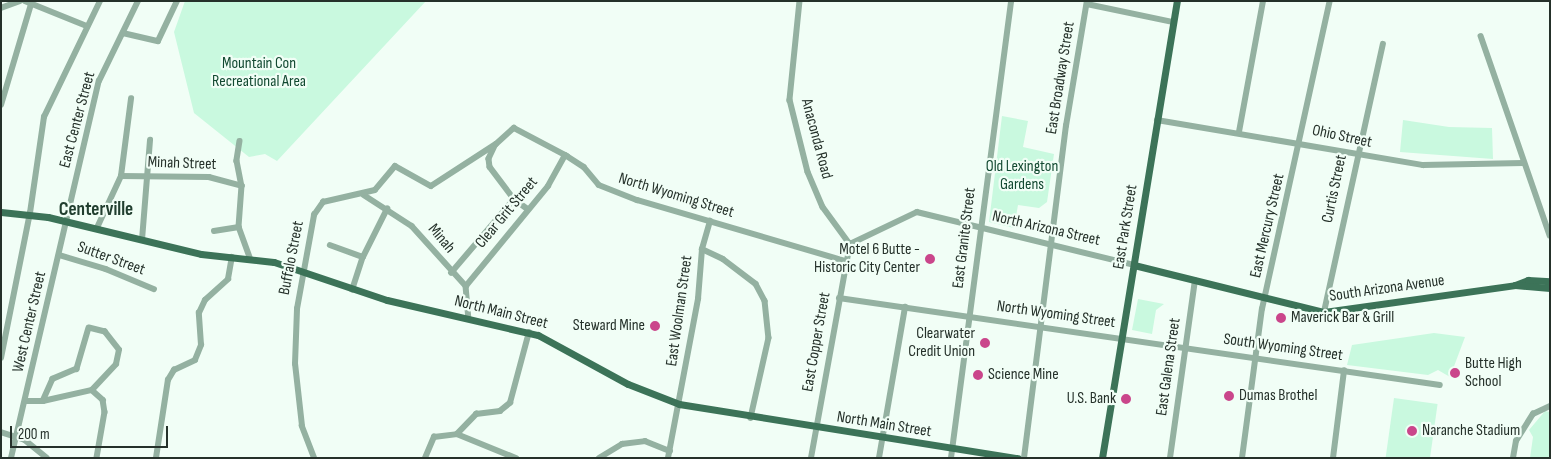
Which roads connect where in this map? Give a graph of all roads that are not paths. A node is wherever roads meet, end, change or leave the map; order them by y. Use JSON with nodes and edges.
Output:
{"nodes":[{"id":1,"x":20,"y":1,"type":"edge"},
{"id":2,"x":25,"y":1,"type":"edge"},
{"id":3,"x":100,"y":1,"type":"edge"},
{"id":4,"x":138,"y":1,"type":"edge"},
{"id":5,"x":178,"y":1,"type":"edge"},
{"id":6,"x":800,"y":1,"type":"edge"},
{"id":7,"x":1011,"y":1,"type":"edge"},
{"id":8,"x":1176,"y":1,"type":"edge"},
{"id":9,"x":1263,"y":1,"type":"edge"},
{"id":10,"x":1330,"y":1,"type":"edge"},
{"id":11,"x":32,"y":3,"type":"edge"},
{"id":12,"x":1087,"y":3,"type":"edge"},
{"id":13,"x":1,"y":8,"type":"edge"},
{"id":14,"x":1173,"y":22,"type":"junction"},
{"id":15,"x":87,"y":26,"type":"junction"},
{"id":16,"x":123,"y":33,"type":"junction"},
{"id":17,"x":1481,"y":36,"type":"dead end"},
{"id":18,"x":1383,"y":44,"type":"dead end"},
{"id":19,"x":131,"y":99,"type":"dead end"},
{"id":20,"x":1,"y":105,"type":"edge"},
{"id":21,"x":1157,"y":120,"type":"junction"},
{"id":22,"x":514,"y":128,"type":"joint"},
{"id":23,"x":1239,"y":132,"type":"junction"},
{"id":24,"x":150,"y":140,"type":"dead end"},
{"id":25,"x":240,"y":141,"type":"dead end"},
{"id":26,"x":1301,"y":142,"type":"junction"},
{"id":27,"x":496,"y":144,"type":"junction"},
{"id":28,"x":1357,"y":154,"type":"junction"},
{"id":29,"x":565,"y":155,"type":"junction"},
{"id":30,"x":1523,"y":163,"type":"junction"},
{"id":31,"x":121,"y":176,"type":"junction"},
{"id":32,"x":146,"y":177,"type":"junction"},
{"id":33,"x":242,"y":186,"type":"junction"},
{"id":34,"x":364,"y":195,"type":"junction"},
{"id":35,"x":514,"y":199,"type":"junction"},
{"id":36,"x":387,"y":209,"type":"junction"},
{"id":37,"x":528,"y":209,"type":"junction"},
{"id":38,"x":1,"y":212,"type":"edge"},
{"id":39,"x":30,"y":213,"type":"junction"},
{"id":40,"x":68,"y":222,"type":"junction"},
{"id":41,"x":710,"y":222,"type":"junction"},
{"id":42,"x":239,"y":227,"type":"junction"},
{"id":43,"x":97,"y":228,"type":"junction"},
{"id":44,"x":980,"y":228,"type":"junction"},
{"id":45,"x":214,"y":231,"type":"dead end"},
{"id":46,"x":1550,"y":235,"type":"edge"},
{"id":47,"x":142,"y":240,"type":"junction"},
{"id":48,"x":850,"y":244,"type":"junction"},
{"id":49,"x":1051,"y":244,"type":"junction"},
{"id":50,"x":330,"y":245,"type":"dead end"},
{"id":51,"x":702,"y":249,"type":"junction"},
{"id":52,"x":59,"y":255,"type":"junction"},
{"id":53,"x":232,"y":257,"type":"junction"},
{"id":54,"x":363,"y":257,"type":"junction"},
{"id":55,"x":250,"y":258,"type":"junction"},
{"id":56,"x":845,"y":261,"type":"junction"},
{"id":57,"x":1134,"y":265,"type":"junction"},
{"id":58,"x":304,"y":272,"type":"junction"},
{"id":59,"x":451,"y":273,"type":"junction"},
{"id":60,"x":1195,"y":281,"type":"junction"},
{"id":61,"x":1550,"y":281,"type":"edge"},
{"id":62,"x":1515,"y":285,"type":"junction"},
{"id":63,"x":466,"y":286,"type":"junction"},
{"id":64,"x":1550,"y":288,"type":"edge"},
{"id":65,"x":154,"y":289,"type":"dead end"},
{"id":66,"x":352,"y":290,"type":"junction"},
{"id":67,"x":839,"y":298,"type":"junction"},
{"id":68,"x":1265,"y":298,"type":"junction"},
{"id":69,"x":905,"y":307,"type":"junction"},
{"id":70,"x":1324,"y":312,"type":"junction"},
{"id":71,"x":969,"y":316,"type":"junction"},
{"id":72,"x":469,"y":318,"type":"junction"},
{"id":73,"x":1040,"y":326,"type":"junction"},
{"id":74,"x":529,"y":332,"type":"junction"},
{"id":75,"x":1122,"y":338,"type":"junction"},
{"id":76,"x":1186,"y":347,"type":"junction"},
{"id":77,"x":1255,"y":357,"type":"junction"},
{"id":78,"x":1,"y":358,"type":"edge"},
{"id":79,"x":1344,"y":370,"type":"junction"},
{"id":80,"x":1440,"y":385,"type":"dead end"},
{"id":81,"x":92,"y":390,"type":"junction"},
{"id":82,"x":26,"y":401,"type":"junction"},
{"id":83,"x":44,"y":401,"type":"junction"},
{"id":84,"x":679,"y":404,"type":"junction"},
{"id":85,"x":1550,"y":406,"type":"edge"},
{"id":86,"x":752,"y":418,"type":"junction"},
{"id":87,"x":817,"y":428,"type":"junction"},
{"id":88,"x":1,"y":432,"type":"edge"},
{"id":89,"x":456,"y":434,"type":"junction"},
{"id":90,"x":17,"y":435,"type":"junction"},
{"id":91,"x":882,"y":438,"type":"junction"},
{"id":92,"x":952,"y":449,"type":"junction"},
{"id":93,"x":670,"y":451,"type":"junction"},
{"id":94,"x":497,"y":455,"type":"edge"},
{"id":95,"x":11,"y":458,"type":"edge"},
{"id":96,"x":46,"y":458,"type":"edge"},
{"id":97,"x":97,"y":458,"type":"edge"},
{"id":98,"x":156,"y":458,"type":"edge"},
{"id":99,"x":314,"y":458,"type":"edge"},
{"id":100,"x":424,"y":458,"type":"edge"},
{"id":101,"x":516,"y":458,"type":"edge"},
{"id":102,"x":599,"y":458,"type":"edge"},
{"id":103,"x":668,"y":458,"type":"edge"},
{"id":104,"x":811,"y":458,"type":"edge"},
{"id":105,"x":879,"y":458,"type":"edge"},
{"id":106,"x":951,"y":458,"type":"edge"},
{"id":107,"x":1018,"y":458,"type":"edge"},
{"id":108,"x":1024,"y":458,"type":"edge"},
{"id":109,"x":1102,"y":458,"type":"edge"},
{"id":110,"x":1170,"y":458,"type":"edge"},
{"id":111,"x":1242,"y":458,"type":"edge"},
{"id":112,"x":1333,"y":458,"type":"edge"},
{"id":113,"x":1513,"y":458,"type":"edge"}],
"edges":[{"from":1,"to":13,"type":"street"},
{"from":2,"to":11,"type":"street"},
{"from":3,"to":15,"type":"street"},
{"from":4,"to":16,"type":"street","name":"East Center Street"},
{"from":5,"to":16,"type":"street"},
{"from":6,"to":48,"type":"street","name":"Anaconda Road"},
{"from":7,"to":44,"type":"street","name":"East Granite Street"},
{"from":8,"to":14,"type":"main road","name":"East Park Street"},
{"from":9,"to":23,"type":"street"},
{"from":10,"to":26,"type":"street","name":"East Mercury Street"},
{"from":11,"to":15,"type":"street"},
{"from":11,"to":20,"type":"street"},
{"from":12,"to":14,"type":"street"},
{"from":12,"to":49,"type":"street","name":"East Broadway Street"},
{"from":14,"to":21,"type":"main road","name":"East Park Street"},
{"from":15,"to":39,"type":"street"},
{"from":16,"to":40,"type":"street","name":"East Center Street"},
{"from":17,"to":30,"type":"street"},
{"from":18,"to":28,"type":"street","name":"Curtis Street"},
{"from":19,"to":31,"type":"street"},
{"from":21,"to":23,"type":"street","name":"Ohio Street"},
{"from":21,"to":57,"type":"main road","name":"East Park Street"},
{"from":22,"to":27,"type":"street","name":"Buffalo Street"},
{"from":22,"to":29,"type":"street","name":"North Wyoming Street"},
{"from":23,"to":26,"type":"street","name":"Ohio Street"},
{"from":24,"to":32,"type":"street"},
{"from":25,"to":33,"type":"street"},
{"from":26,"to":28,"type":"street","name":"Ohio Street"},
{"from":26,"to":68,"type":"street","name":"East Mercury Street"},
{"from":27,"to":34,"type":"street","name":"Buffalo Street"},
{"from":27,"to":35,"type":"street"},
{"from":28,"to":30,"type":"street","name":"Ohio Street"},
{"from":28,"to":70,"type":"street","name":"Curtis Street"},
{"from":29,"to":37,"type":"street","name":"Clear Grit Street"},
{"from":29,"to":41,"type":"street","name":"North Wyoming Street"},
{"from":30,"to":46,"type":"street"},
{"from":31,"to":32,"type":"street","name":"Minah Street"},
{"from":31,"to":43,"type":"street"},
{"from":32,"to":33,"type":"street","name":"Minah Street"},
{"from":32,"to":47,"type":"street"},
{"from":33,"to":42,"type":"street"},
{"from":34,"to":36,"type":"street","name":"Minah"},
{"from":34,"to":58,"type":"street","name":"Buffalo Street"},
{"from":35,"to":37,"type":"street"},
{"from":35,"to":59,"type":"street","name":"Clear Grit Street"},
{"from":36,"to":54,"type":"street"},
{"from":36,"to":59,"type":"street","name":"Minah"},
{"from":37,"to":63,"type":"street","name":"Clear Grit Street"},
{"from":38,"to":39,"type":"main road","name":"North Main Street"},
{"from":39,"to":40,"type":"main road","name":"North Main Street"},
{"from":39,"to":78,"type":"street"},
{"from":40,"to":43,"type":"main road","name":"North Main Street"},
{"from":40,"to":52,"type":"street","name":"West Center Street"},
{"from":41,"to":51,"type":"street","name":"East Woolman Street"},
{"from":41,"to":56,"type":"street","name":"North Wyoming Street"},
{"from":42,"to":45,"type":"street"},
{"from":42,"to":55,"type":"street"},
{"from":43,"to":47,"type":"main road","name":"North Main Street"},
{"from":44,"to":48,"type":"street","name":"North Arizona Street"},
{"from":44,"to":49,"type":"street","name":"North Arizona Street"},
{"from":44,"to":71,"type":"street","name":"East Granite Street"},
{"from":47,"to":53,"type":"main road","name":"North Main Street"},
{"from":48,"to":56,"type":"street","name":"East Copper Street"},
{"from":49,"to":57,"type":"street","name":"North Arizona Street"},
{"from":49,"to":73,"type":"street","name":"East Broadway Street"},
{"from":50,"to":54,"type":"street"},
{"from":51,"to":84,"type":"street","name":"East Woolman Street"},
{"from":51,"to":86,"type":"street"},
{"from":52,"to":65,"type":"street","name":"Sutter Street"},
{"from":52,"to":82,"type":"street","name":"West Center Street"},
{"from":53,"to":55,"type":"main road","name":"North Main Street"},
{"from":53,"to":98,"type":"street"},
{"from":54,"to":66,"type":"street"},
{"from":55,"to":58,"type":"main road","name":"North Main Street"},
{"from":56,"to":67,"type":"street","name":"East Copper Street"},
{"from":57,"to":60,"type":"main road","name":"South Arizona Avenue"},
{"from":57,"to":75,"type":"main road","name":"East Park Street"},
{"from":58,"to":66,"type":"main road","name":"North Main Street"},
{"from":58,"to":99,"type":"street","name":"Buffalo Street"},
{"from":59,"to":63,"type":"street","name":"Minah"},
{"from":60,"to":68,"type":"main road","name":"South Arizona Avenue"},
{"from":60,"to":76,"type":"street","name":"East Galena Street"},
{"from":61,"to":62,"type":"main road","name":"South Arizona Avenue"},
{"from":62,"to":64,"type":"main road"},
{"from":62,"to":70,"type":"main road","name":"South Arizona Avenue"},
{"from":63,"to":72,"type":"street"},
{"from":66,"to":72,"type":"main road","name":"North Main Street"},
{"from":67,"to":69,"type":"street","name":"North Wyoming Street"},
{"from":67,"to":87,"type":"street","name":"East Copper Street"},
{"from":68,"to":70,"type":"main road","name":"South Arizona Avenue"},
{"from":68,"to":77,"type":"street","name":"East Mercury Street"},
{"from":69,"to":71,"type":"street","name":"North Wyoming Street"},
{"from":69,"to":91,"type":"street"},
{"from":71,"to":73,"type":"street","name":"North Wyoming Street"},
{"from":71,"to":92,"type":"street","name":"East Granite Street"},
{"from":72,"to":74,"type":"main road","name":"North Main Street"},
{"from":73,"to":75,"type":"street","name":"North Wyoming Street"},
{"from":73,"to":108,"type":"street","name":"East Broadway Street"},
{"from":74,"to":84,"type":"main road","name":"North Main Street"},
{"from":74,"to":89,"type":"street"},
{"from":75,"to":76,"type":"street","name":"South Wyoming Street"},
{"from":75,"to":109,"type":"main road","name":"East Park Street"},
{"from":76,"to":77,"type":"street","name":"South Wyoming Street"},
{"from":76,"to":110,"type":"street","name":"East Galena Street"},
{"from":77,"to":79,"type":"street","name":"South Wyoming Street"},
{"from":77,"to":111,"type":"street","name":"East Mercury Street"},
{"from":79,"to":80,"type":"street","name":"South Wyoming Street"},
{"from":79,"to":112,"type":"street"},
{"from":81,"to":83,"type":"street"},
{"from":81,"to":83,"type":"street"},
{"from":81,"to":97,"type":"street"},
{"from":82,"to":83,"type":"street"},
{"from":82,"to":90,"type":"street","name":"West Center Street"},
{"from":84,"to":86,"type":"main road","name":"North Main Street"},
{"from":84,"to":93,"type":"street","name":"East Woolman Street"},
{"from":85,"to":113,"type":"street"},
{"from":86,"to":87,"type":"main road","name":"North Main Street"},
{"from":87,"to":91,"type":"main road","name":"North Main Street"},
{"from":87,"to":104,"type":"street","name":"East Copper Street"},
{"from":88,"to":90,"type":"street"},
{"from":89,"to":94,"type":"street"},
{"from":89,"to":100,"type":"street"},
{"from":90,"to":95,"type":"street","name":"West Center Street"},
{"from":90,"to":96,"type":"street"},
{"from":91,"to":92,"type":"main road","name":"North Main Street"},
{"from":91,"to":105,"type":"street"},
{"from":92,"to":106,"type":"street","name":"East Granite Street"},
{"from":92,"to":107,"type":"main road","name":"North Main Street"},
{"from":93,"to":102,"type":"street"},
{"from":93,"to":103,"type":"street","name":"East Woolman Street"},
{"from":94,"to":101,"type":"street"}]}
